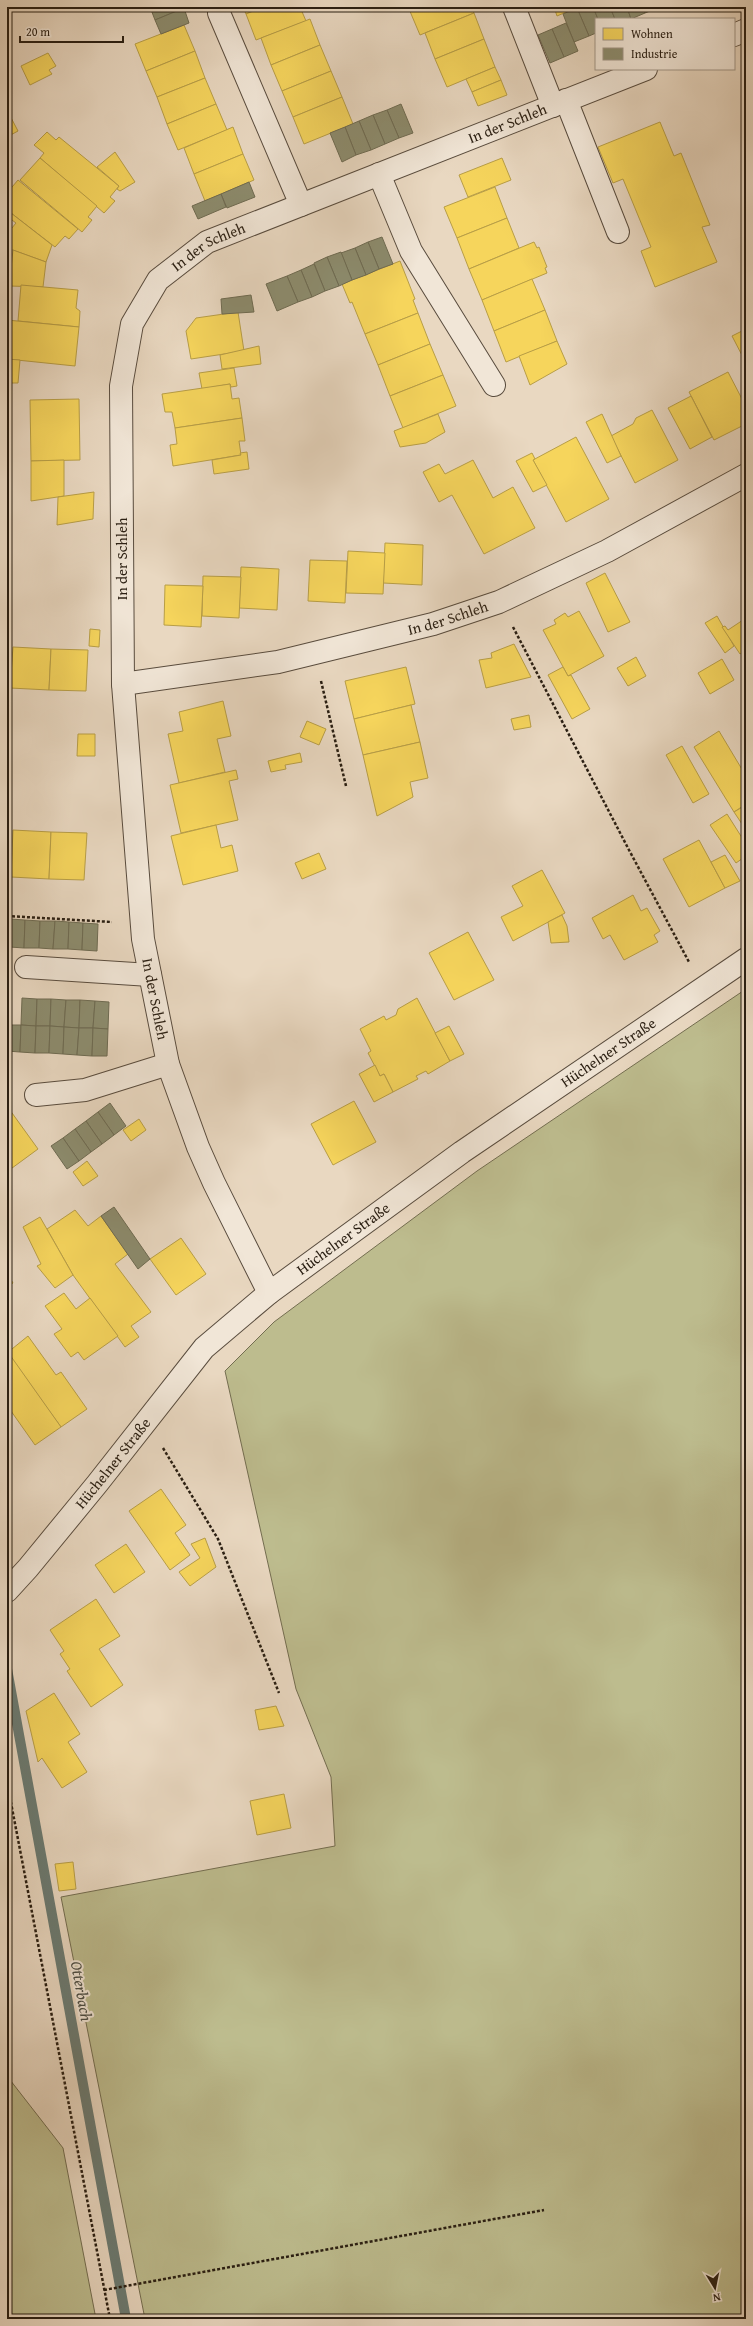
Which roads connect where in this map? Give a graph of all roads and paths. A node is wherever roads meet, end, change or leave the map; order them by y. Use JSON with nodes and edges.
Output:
{"nodes":[{"id":1,"x":514,"y":7,"type":"edge"},
{"id":2,"x":219,"y":13,"type":"dead end"},
{"id":3,"x":746,"y":30,"type":"edge"},
{"id":4,"x":735,"y":35,"type":"edge"},
{"id":5,"x":643,"y":70,"type":"edge"},
{"id":6,"x":560,"y":103,"type":"junction"},
{"id":7,"x":379,"y":174,"type":"junction"},
{"id":8,"x":301,"y":205,"type":"junction"},
{"id":9,"x":618,"y":232,"type":"dead end"},
{"id":10,"x":494,"y":385,"type":"dead end"},
{"id":11,"x":746,"y":475,"type":"edge"},
{"id":12,"x":500,"y":602,"type":"junction"},
{"id":13,"x":314,"y":653,"type":"junction"},
{"id":14,"x":123,"y":684,"type":"junction"},
{"id":15,"x":346,"y":786,"type":"dead end"},
{"id":16,"x":7,"y":916,"type":"edge"},
{"id":17,"x":142,"y":922,"type":"junction"},
{"id":18,"x":746,"y":959,"type":"edge"},
{"id":19,"x":26,"y":967,"type":"dead end"},
{"id":20,"x":150,"y":975,"type":"junction"},
{"id":21,"x":704,"y":988,"type":"junction"},
{"id":22,"x":168,"y":1064,"type":"junction"},
{"id":23,"x":36,"y":1094,"type":"dead end"},
{"id":24,"x":269,"y":1293,"type":"junction"},
{"id":25,"x":147,"y":1422,"type":"junction"},
{"id":26,"x":7,"y":1591,"type":"edge"},
{"id":27,"x":279,"y":1693,"type":"dead end"},
{"id":28,"x":7,"y":1782,"type":"edge"},
{"id":29,"x":544,"y":2210,"type":"dead end"},
{"id":30,"x":104,"y":2290,"type":"junction"},
{"id":31,"x":110,"y":2319,"type":"edge"}],
"edges":[{"from":1,"to":6,"type":"street"},
{"from":2,"to":8,"type":"street"},
{"from":3,"to":4,"type":"street"},
{"from":5,"to":6,"type":"street","name":"In der Schleh"},
{"from":6,"to":7,"type":"street","name":"In der Schleh"},
{"from":6,"to":9,"type":"street"},
{"from":7,"to":8,"type":"street","name":"In der Schleh"},
{"from":7,"to":10,"type":"street"},
{"from":8,"to":14,"type":"street","name":"In der Schleh"},
{"from":11,"to":12,"type":"street","name":"In der Schleh"},
{"from":12,"to":13,"type":"street","name":"In der Schleh"},
{"from":12,"to":21,"type":"path"},
{"from":13,"to":14,"type":"street","name":"In der Schleh"},
{"from":13,"to":15,"type":"path"},
{"from":14,"to":17,"type":"street","name":"In der Schleh"},
{"from":16,"to":17,"type":"path"},
{"from":17,"to":20,"type":"street","name":"In der Schleh"},
{"from":18,"to":21,"type":"street","name":"Hüchelner Straße"},
{"from":19,"to":20,"type":"street"},
{"from":20,"to":22,"type":"street","name":"In der Schleh"},
{"from":21,"to":24,"type":"street","name":"Hüchelner Straße"},
{"from":22,"to":23,"type":"street"},
{"from":22,"to":24,"type":"street","name":"In der Schleh"},
{"from":24,"to":25,"type":"street","name":"Hüchelner Straße"},
{"from":25,"to":26,"type":"street","name":"Hüchelner Straße"},
{"from":25,"to":27,"type":"path"},
{"from":28,"to":30,"type":"path"},
{"from":29,"to":30,"type":"path"},
{"from":30,"to":31,"type":"path"}]}
